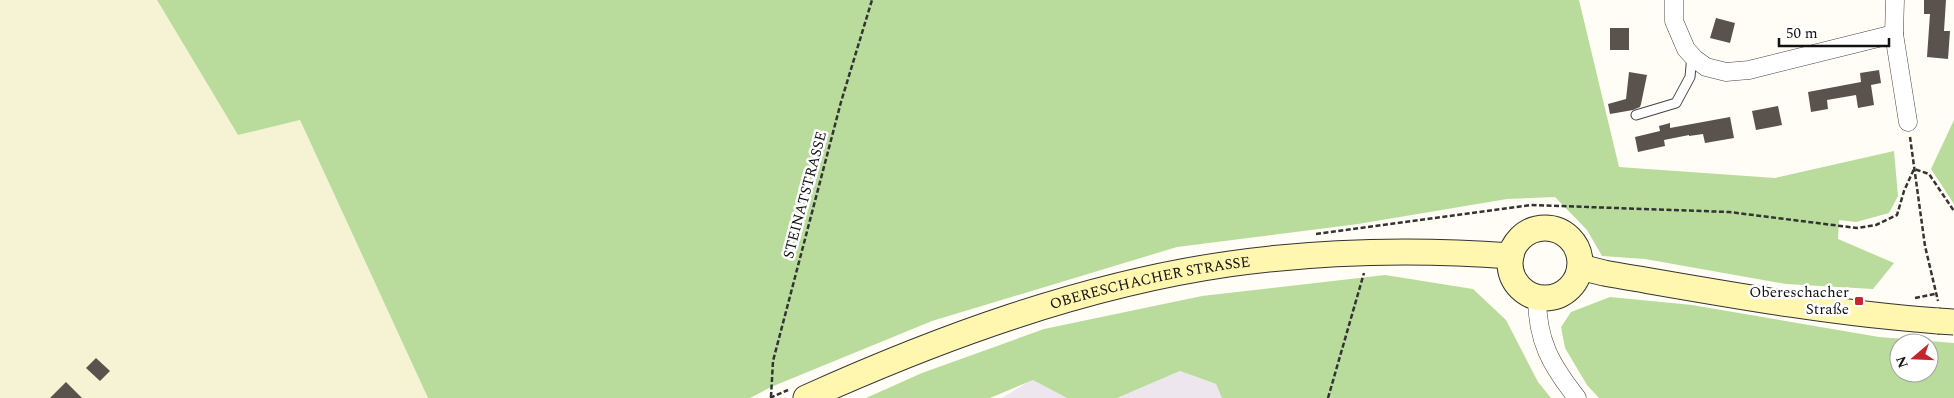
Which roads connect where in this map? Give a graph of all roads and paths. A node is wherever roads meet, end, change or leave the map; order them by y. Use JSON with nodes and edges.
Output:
{"nodes":[{"id":1,"x":872,"y":0,"type":"edge"},
{"id":2,"x":1674,"y":0,"type":"edge"},
{"id":3,"x":1895,"y":0,"type":"edge"},
{"id":4,"x":1894,"y":34,"type":"junction"},
{"id":5,"x":1692,"y":55,"type":"junction"},
{"id":6,"x":1636,"y":115,"type":"dead end"},
{"id":7,"x":1908,"y":122,"type":"joint"},
{"id":8,"x":1370,"y":252,"type":"junction"},
{"id":9,"x":1511,"y":256,"type":"junction"},
{"id":10,"x":1580,"y":267,"type":"junction"},
{"id":11,"x":1935,"y":294,"type":"dead end"},
{"id":12,"x":1537,"y":297,"type":"junction"},
{"id":13,"x":1946,"y":321,"type":"edge"},
{"id":14,"x":771,"y":398,"type":"edge"},
{"id":15,"x":806,"y":398,"type":"edge"},
{"id":16,"x":1328,"y":398,"type":"edge"},
{"id":17,"x":1577,"y":398,"type":"edge"}],
"edges":[{"from":1,"to":14,"type":"path","name":"STEINATSTRASSE"},
{"from":2,"to":5,"type":"street"},
{"from":3,"to":4,"type":"street"},
{"from":4,"to":5,"type":"street"},
{"from":4,"to":7,"type":"street"},
{"from":5,"to":6,"type":"lane"},
{"from":7,"to":11,"type":"path"},
{"from":8,"to":9,"type":"main road","name":"OBERESCHACHER STRASSE"},
{"from":8,"to":15,"type":"main road","name":"OBERESCHACHER STRASSE"},
{"from":8,"to":16,"type":"path"},
{"from":9,"to":10,"type":"main road"},
{"from":9,"to":12,"type":"main road"},
{"from":10,"to":12,"type":"main road"},
{"from":10,"to":13,"type":"main road"},
{"from":12,"to":17,"type":"street"}]}
